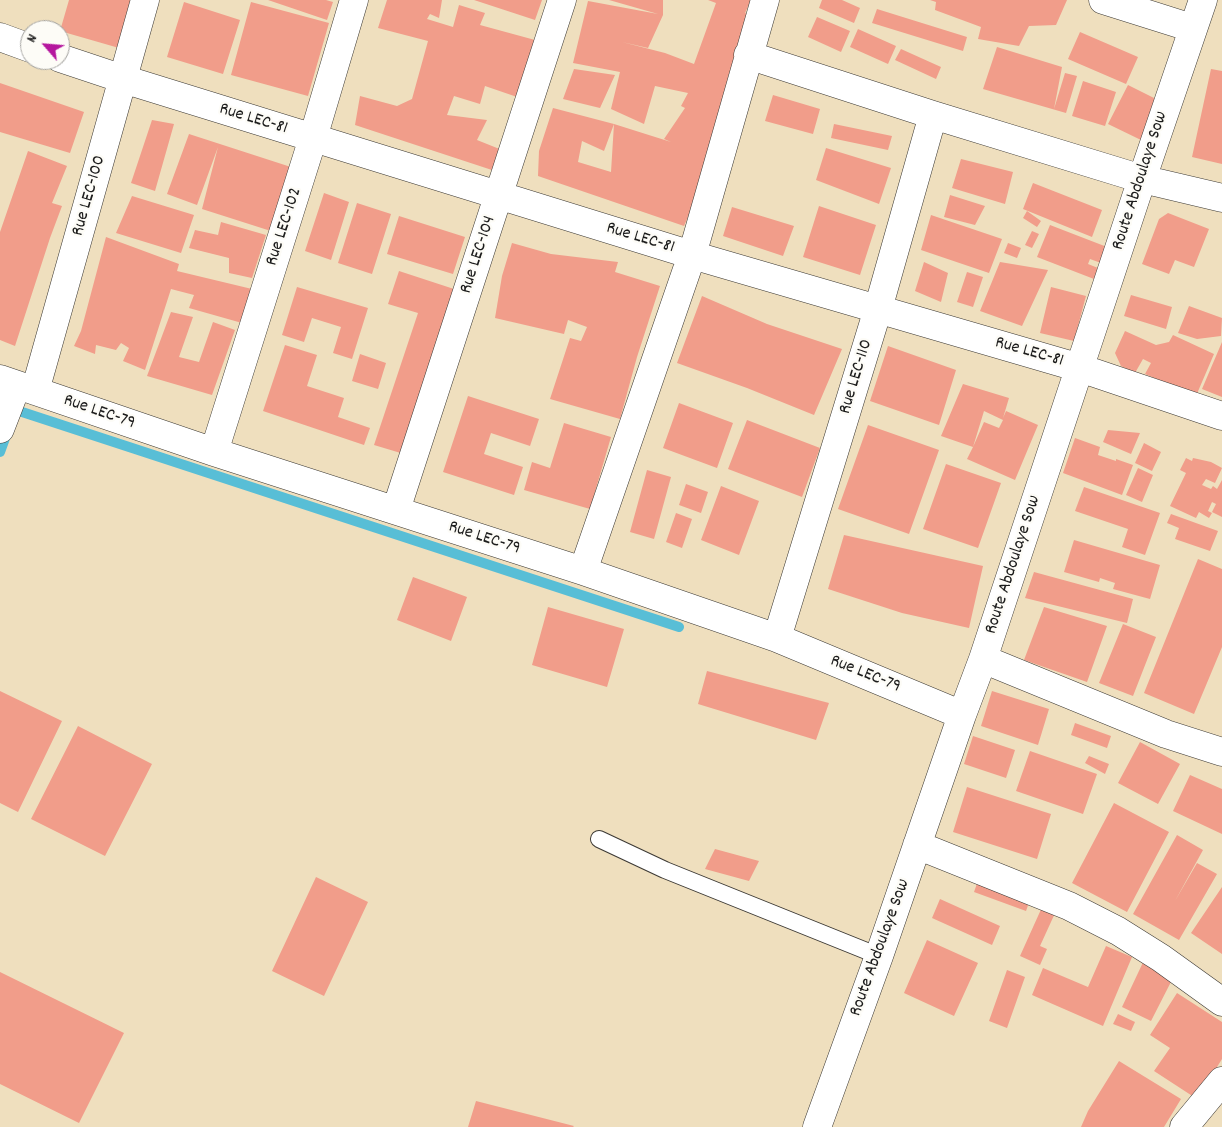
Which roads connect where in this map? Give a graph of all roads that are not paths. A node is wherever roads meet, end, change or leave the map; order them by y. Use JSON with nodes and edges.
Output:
{"nodes":[{"id":1,"x":146,"y":0,"type":"edge"},
{"id":2,"x":354,"y":0,"type":"edge"},
{"id":3,"x":562,"y":0,"type":"edge"},
{"id":4,"x":765,"y":0,"type":"edge"},
{"id":5,"x":1103,"y":0,"type":"edge"},
{"id":6,"x":1203,"y":0,"type":"edge"},
{"id":7,"x":1192,"y":28,"type":"junction"},
{"id":8,"x":0,"y":37,"type":"edge"},
{"id":9,"x":20,"y":44,"type":"edge"},
{"id":10,"x":748,"y":54,"type":"junction"},
{"id":11,"x":70,"y":61,"type":"edge"},
{"id":12,"x":123,"y":79,"type":"junction"},
{"id":13,"x":933,"y":114,"type":"junction"},
{"id":14,"x":313,"y":138,"type":"junction"},
{"id":15,"x":1142,"y":179,"type":"junction"},
{"id":16,"x":499,"y":195,"type":"junction"},
{"id":17,"x":1222,"y":198,"type":"edge"},
{"id":18,"x":692,"y":255,"type":"junction"},
{"id":19,"x":878,"y":309,"type":"junction"},
{"id":20,"x":1080,"y":368,"type":"junction"},
{"id":21,"x":17,"y":385,"type":"edge"},
{"id":22,"x":1222,"y":416,"type":"edge"},
{"id":23,"x":0,"y":429,"type":"edge"},
{"id":24,"x":214,"y":452,"type":"junction"},
{"id":25,"x":396,"y":510,"type":"junction"},
{"id":26,"x":583,"y":571,"type":"junction"},
{"id":27,"x":776,"y":638,"type":"junction"},
{"id":28,"x":983,"y":659,"type":"junction"},
{"id":29,"x":962,"y":715,"type":"junction"},
{"id":30,"x":1222,"y":752,"type":"edge"},
{"id":31,"x":599,"y":839,"type":"dead end"},
{"id":32,"x":917,"y":845,"type":"junction"},
{"id":33,"x":879,"y":956,"type":"junction"},
{"id":34,"x":1222,"y":1002,"type":"edge"},
{"id":35,"x":1222,"y":1081,"type":"edge"},
{"id":36,"x":816,"y":1127,"type":"edge"},
{"id":37,"x":1184,"y":1127,"type":"edge"}],
"edges":[{"from":1,"to":12,"type":"street","name":"Rue LEC-100"},
{"from":2,"to":14,"type":"street","name":"Rue LEC-102"},
{"from":3,"to":16,"type":"street","name":"Rue LEC-104"},
{"from":4,"to":10,"type":"street"},
{"from":5,"to":7,"type":"street"},
{"from":6,"to":7,"type":"street","name":"Route Abdoulaye Sow"},
{"from":7,"to":15,"type":"street","name":"Route Abdoulaye Sow"},
{"from":8,"to":9,"type":"street"},
{"from":10,"to":13,"type":"street"},
{"from":10,"to":18,"type":"street"},
{"from":11,"to":12,"type":"street","name":"Rue LEC-81"},
{"from":12,"to":14,"type":"street","name":"Rue LEC-81"},
{"from":12,"to":21,"type":"street","name":"Rue LEC-100"},
{"from":13,"to":15,"type":"street"},
{"from":13,"to":19,"type":"street","name":"Rue LEC-110"},
{"from":14,"to":16,"type":"street","name":"Rue LEC-81"},
{"from":14,"to":24,"type":"street","name":"Rue LEC-102"},
{"from":15,"to":17,"type":"street"},
{"from":15,"to":20,"type":"street","name":"Route Abdoulaye Sow"},
{"from":16,"to":18,"type":"street","name":"Rue LEC-81"},
{"from":16,"to":25,"type":"street","name":"Rue LEC-104"},
{"from":18,"to":19,"type":"street","name":"Rue LEC-81"},
{"from":18,"to":26,"type":"street"},
{"from":19,"to":20,"type":"street","name":"Rue LEC-81"},
{"from":19,"to":27,"type":"street","name":"Rue LEC-110"},
{"from":20,"to":22,"type":"street","name":"Rue LEC-81"},
{"from":20,"to":28,"type":"street","name":"Route Abdoulaye Sow"},
{"from":21,"to":23,"type":"street","name":"Rue LEC-100"},
{"from":21,"to":24,"type":"street","name":"Rue LEC-79"},
{"from":24,"to":25,"type":"street","name":"Rue LEC-79"},
{"from":25,"to":26,"type":"street","name":"Rue LEC-79"},
{"from":26,"to":27,"type":"street","name":"Rue LEC-79"},
{"from":27,"to":29,"type":"street","name":"Rue LEC-79"},
{"from":28,"to":29,"type":"street","name":"Route Abdoulaye Sow"},
{"from":28,"to":30,"type":"street"},
{"from":29,"to":32,"type":"street","name":"Route Abdoulaye Sow"},
{"from":31,"to":33,"type":"lane"},
{"from":32,"to":33,"type":"street","name":"Route Abdoulaye Sow"},
{"from":32,"to":34,"type":"street"},
{"from":33,"to":36,"type":"street","name":"Route Abdoulaye Sow"},
{"from":35,"to":37,"type":"street"}]}
